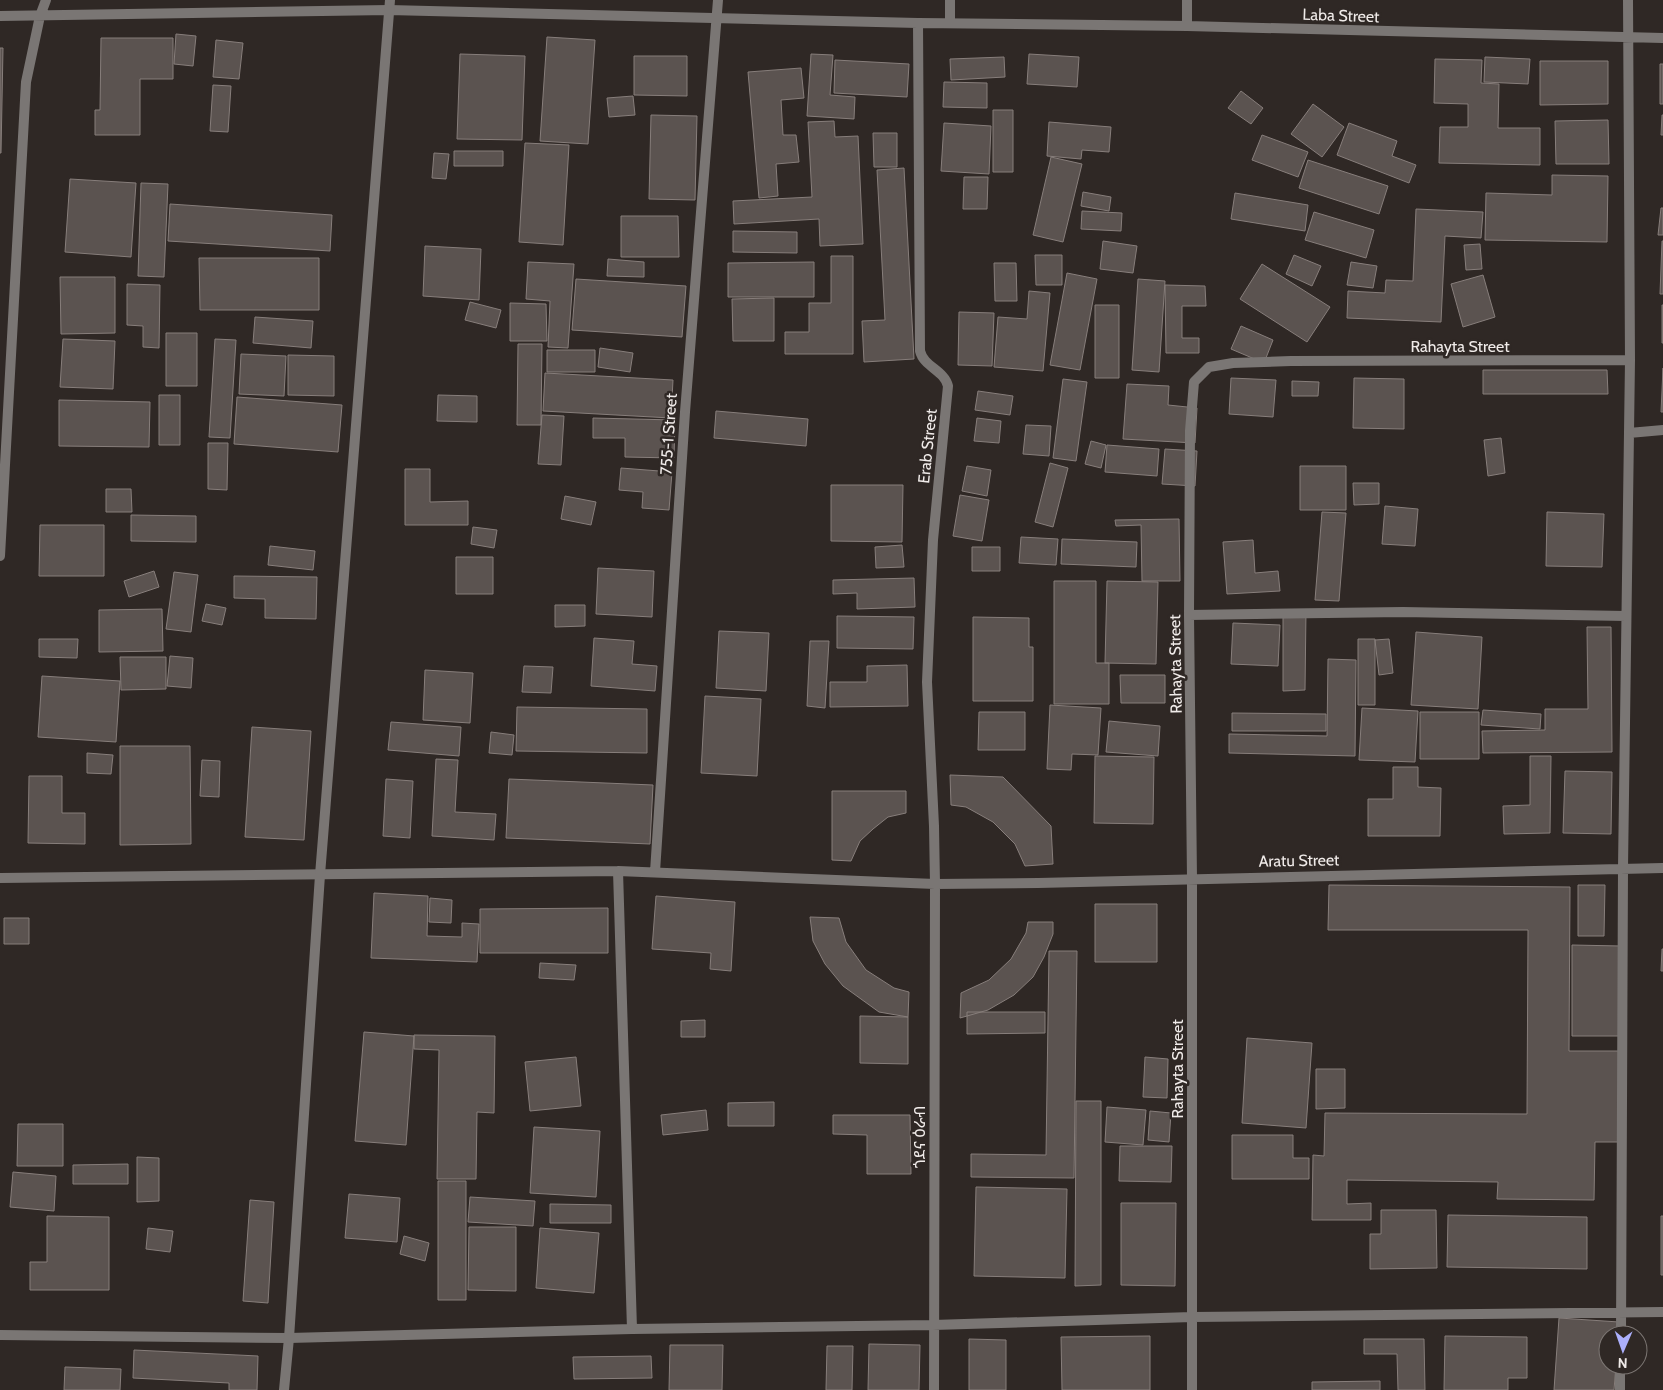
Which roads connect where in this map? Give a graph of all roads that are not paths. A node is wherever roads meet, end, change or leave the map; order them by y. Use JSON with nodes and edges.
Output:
{"nodes":[{"id":1,"x":46,"y":0,"type":"edge"},
{"id":2,"x":718,"y":0,"type":"edge"},
{"id":3,"x":950,"y":0,"type":"edge"},
{"id":4,"x":1186,"y":0,"type":"edge"},
{"id":5,"x":1628,"y":0,"type":"edge"},
{"id":6,"x":389,"y":5,"type":"edge"},
{"id":7,"x":0,"y":16,"type":"edge"},
{"id":8,"x":40,"y":16,"type":"junction"},
{"id":9,"x":717,"y":18,"type":"junction"},
{"id":10,"x":918,"y":23,"type":"junction"},
{"id":11,"x":950,"y":24,"type":"junction"},
{"id":12,"x":1187,"y":26,"type":"junction"},
{"id":13,"x":1628,"y":38,"type":"junction"},
{"id":14,"x":1663,"y":38,"type":"edge"},
{"id":15,"x":1630,"y":360,"type":"junction"},
{"id":16,"x":1663,"y":430,"type":"edge"},
{"id":17,"x":1630,"y":434,"type":"junction"},
{"id":18,"x":0,"y":556,"type":"edge"},
{"id":19,"x":1189,"y":615,"type":"junction"},
{"id":20,"x":1626,"y":616,"type":"junction"},
{"id":21,"x":1622,"y":868,"type":"junction"},
{"id":22,"x":1663,"y":868,"type":"edge"},
{"id":23,"x":618,"y":871,"type":"junction"},
{"id":24,"x":656,"y":872,"type":"junction"},
{"id":25,"x":320,"y":875,"type":"junction"},
{"id":26,"x":0,"y":878,"type":"edge"},
{"id":27,"x":1192,"y":878,"type":"junction"},
{"id":28,"x":935,"y":884,"type":"junction"},
{"id":29,"x":1663,"y":1312,"type":"edge"},
{"id":30,"x":1621,"y":1313,"type":"junction"},
{"id":31,"x":1192,"y":1318,"type":"junction"},
{"id":32,"x":934,"y":1325,"type":"junction"},
{"id":33,"x":1621,"y":1325,"type":"edge"},
{"id":34,"x":632,"y":1328,"type":"junction"},
{"id":35,"x":0,"y":1335,"type":"edge"},
{"id":36,"x":289,"y":1338,"type":"junction"},
{"id":37,"x":1620,"y":1375,"type":"edge"},
{"id":38,"x":284,"y":1390,"type":"edge"},
{"id":39,"x":934,"y":1390,"type":"edge"},
{"id":40,"x":1192,"y":1390,"type":"edge"},
{"id":41,"x":1620,"y":1390,"type":"edge"}],
"edges":[{"from":1,"to":8,"type":"street"},
{"from":2,"to":9,"type":"street","name":"755-1 Street"},
{"from":3,"to":11,"type":"street"},
{"from":4,"to":12,"type":"street"},
{"from":5,"to":13,"type":"street"},
{"from":6,"to":8,"type":"street","name":"Laba Street"},
{"from":6,"to":9,"type":"street","name":"Laba Street"},
{"from":6,"to":25,"type":"street"},
{"from":7,"to":8,"type":"street","name":"Laba Street"},
{"from":8,"to":18,"type":"street"},
{"from":9,"to":10,"type":"street","name":"Laba Street"},
{"from":9,"to":24,"type":"street","name":"755-1 Street"},
{"from":10,"to":11,"type":"street","name":"Laba Street"},
{"from":10,"to":28,"type":"street","name":"Erab Street"},
{"from":11,"to":12,"type":"street","name":"Laba Street"},
{"from":12,"to":13,"type":"street","name":"Laba Street"},
{"from":13,"to":14,"type":"street","name":"Laba Street"},
{"from":13,"to":15,"type":"street"},
{"from":15,"to":17,"type":"street"},
{"from":15,"to":19,"type":"street","name":"Rahayta Street"},
{"from":16,"to":17,"type":"street"},
{"from":17,"to":20,"type":"street"},
{"from":19,"to":20,"type":"street"},
{"from":19,"to":27,"type":"street","name":"Rahayta Street"},
{"from":20,"to":21,"type":"street"},
{"from":21,"to":22,"type":"street","name":"Aratu Street"},
{"from":21,"to":27,"type":"street","name":"Aratu Street"},
{"from":21,"to":30,"type":"street"},
{"from":23,"to":24,"type":"street","name":"Aratu Street"},
{"from":23,"to":25,"type":"street","name":"Aratu Street"},
{"from":23,"to":34,"type":"street"},
{"from":24,"to":28,"type":"street","name":"Aratu Street"},
{"from":25,"to":26,"type":"street","name":"Aratu Street"},
{"from":25,"to":36,"type":"street"},
{"from":27,"to":28,"type":"street","name":"Aratu Street"},
{"from":27,"to":31,"type":"street","name":"Rahayta Street"},
{"from":28,"to":32,"type":"street","name":"ጎደና ዕራብ"},
{"from":29,"to":30,"type":"street"},
{"from":30,"to":31,"type":"street"},
{"from":30,"to":33,"type":"street"},
{"from":31,"to":32,"type":"street"},
{"from":31,"to":40,"type":"street","name":"Rahayta Street"},
{"from":32,"to":34,"type":"street"},
{"from":32,"to":39,"type":"street","name":"ጎደና ዕራብ"},
{"from":34,"to":36,"type":"street"},
{"from":35,"to":36,"type":"street"},
{"from":36,"to":38,"type":"street"},
{"from":37,"to":41,"type":"street"}]}
